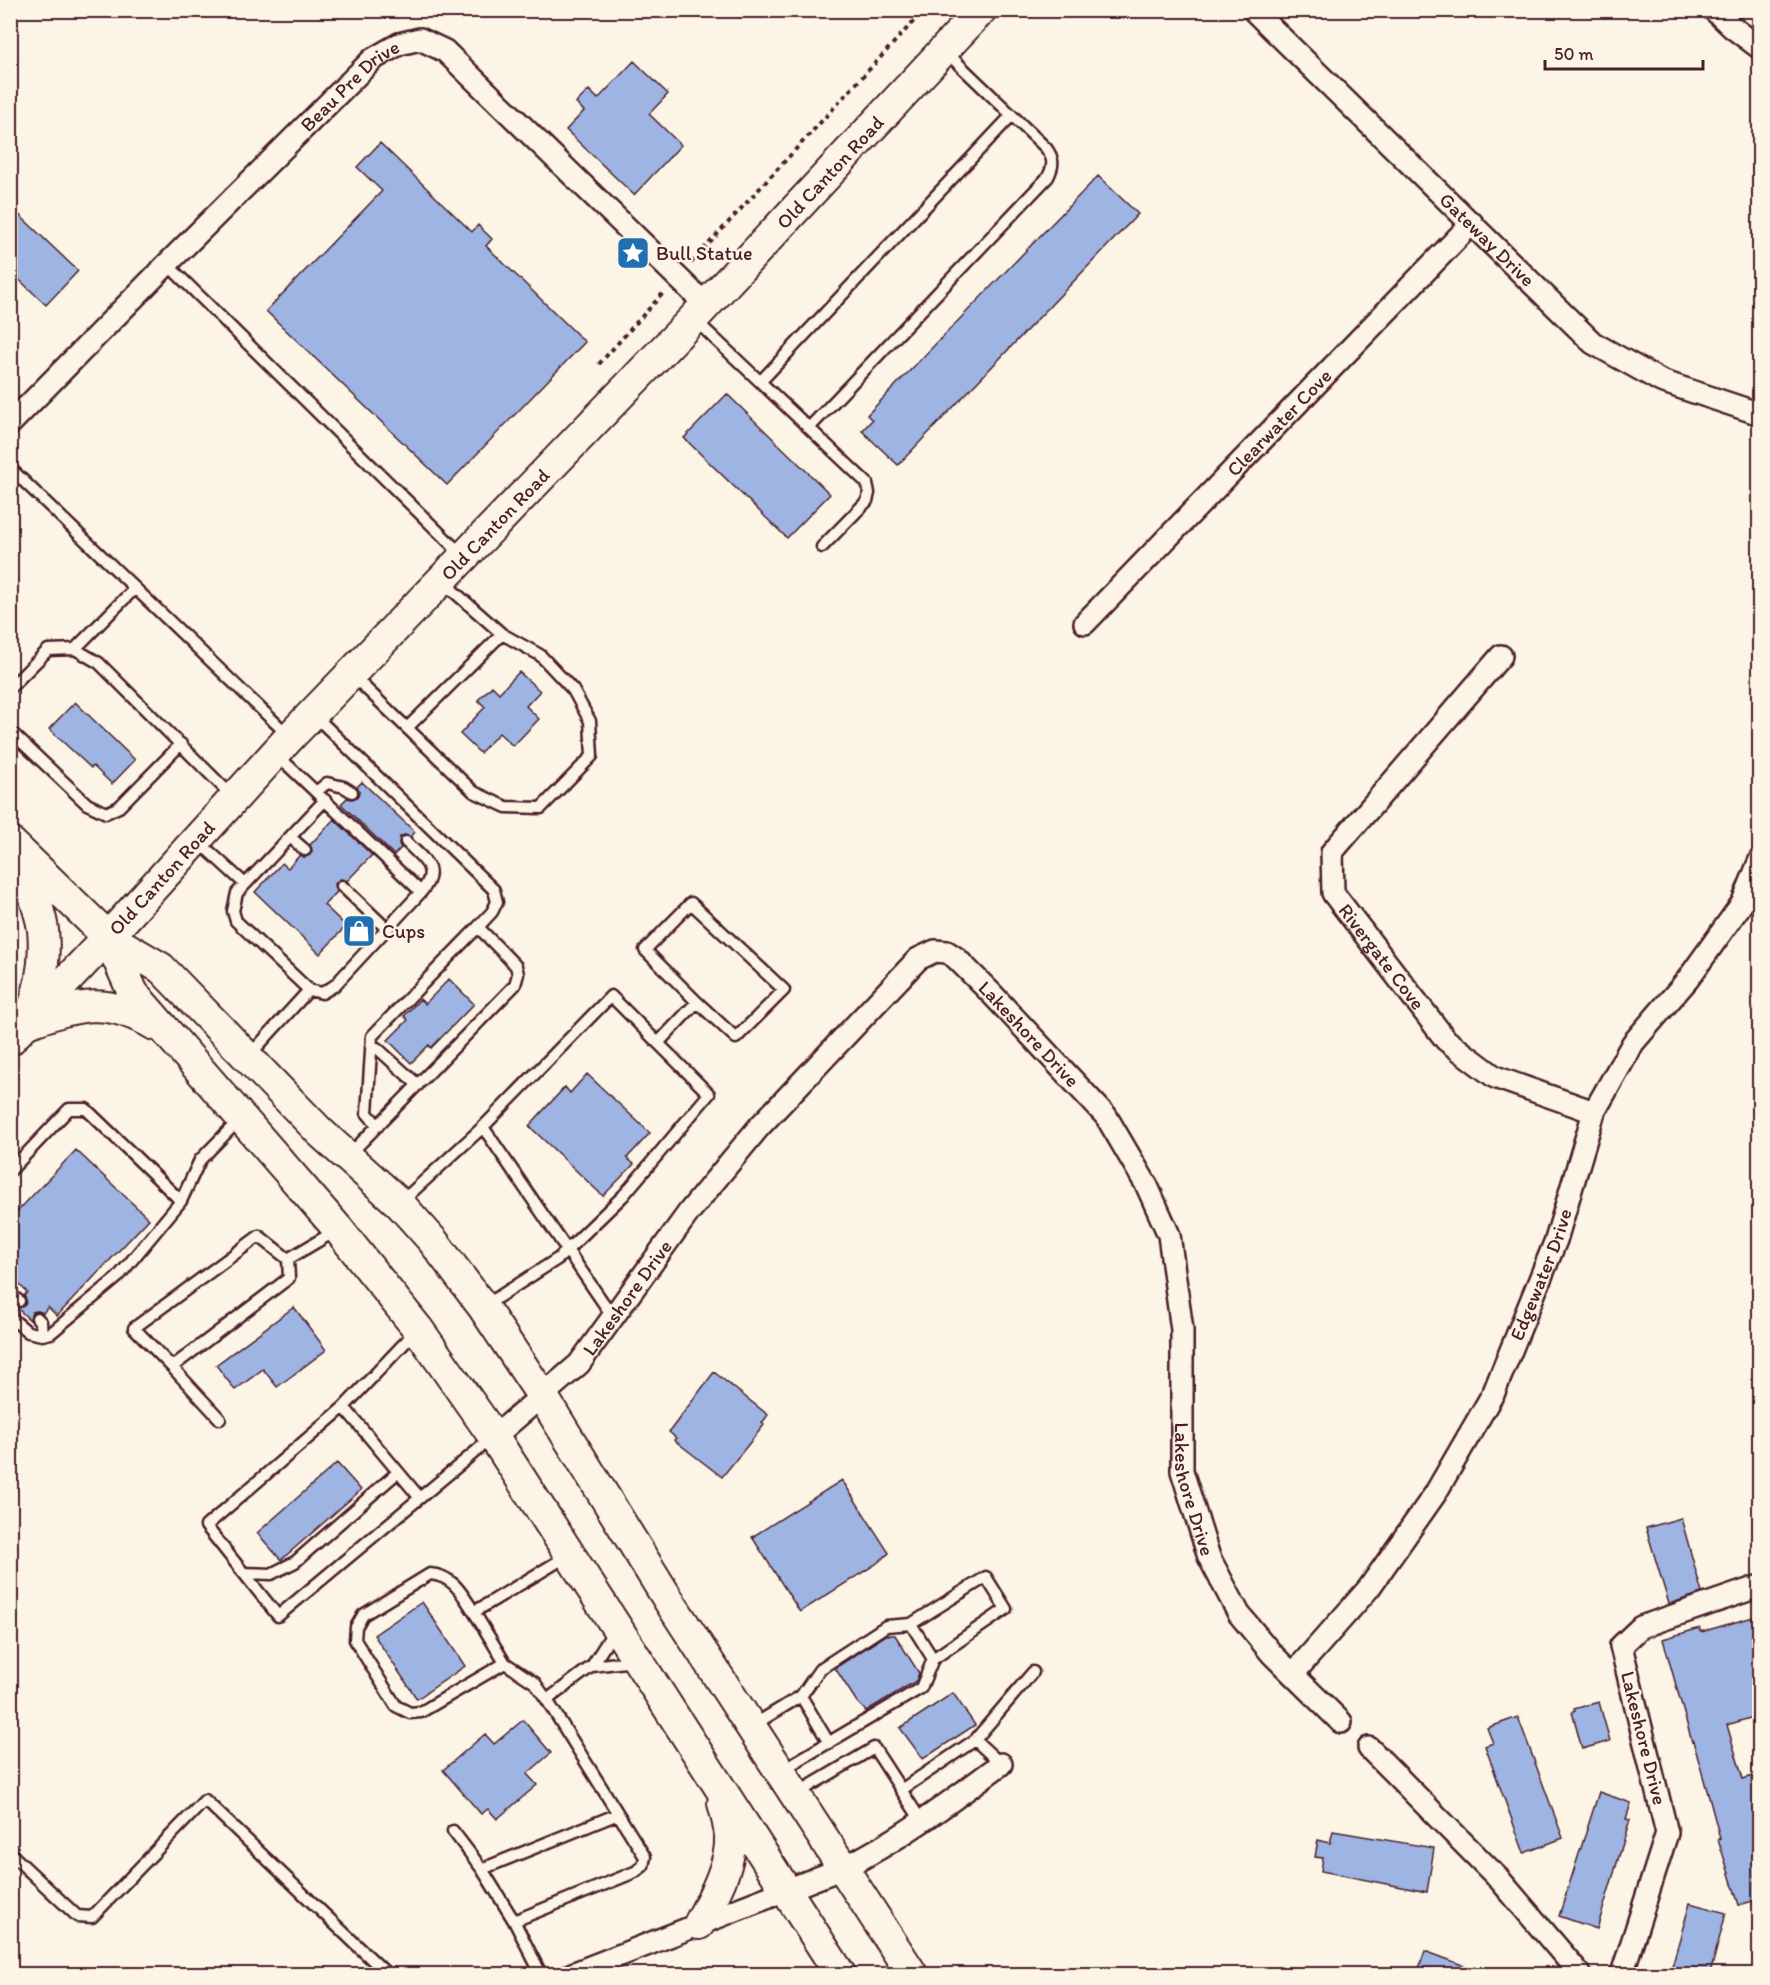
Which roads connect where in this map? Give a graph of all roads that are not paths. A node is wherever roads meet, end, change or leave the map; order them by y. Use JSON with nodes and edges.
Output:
{"nodes":[{"id":1,"x":981,"y":10,"type":"edge"},
{"id":2,"x":1253,"y":10,"type":"edge"},
{"id":3,"x":1714,"y":10,"type":"edge"},
{"id":4,"x":1760,"y":48,"type":"edge"},
{"id":5,"x":943,"y":50,"type":"junction"},
{"id":6,"x":1011,"y":116,"type":"junction"},
{"id":7,"x":1472,"y":223,"type":"junction"},
{"id":8,"x":167,"y":264,"type":"junction"},
{"id":9,"x":700,"y":312,"type":"junction"},
{"id":10,"x":761,"y":381,"type":"junction"},
{"id":11,"x":1760,"y":414,"type":"edge"},
{"id":12,"x":10,"y":424,"type":"edge"},
{"id":13,"x":809,"y":428,"type":"junction"},
{"id":14,"x":10,"y":468,"type":"edge"},
{"id":15,"x":822,"y":547,"type":"dead end"},
{"id":16,"x":465,"y":558,"type":"junction"},
{"id":17,"x":443,"y":582,"type":"junction"},
{"id":18,"x":135,"y":588,"type":"junction"},
{"id":19,"x":1085,"y":623,"type":"dead end"},
{"id":20,"x":502,"y":634,"type":"junction"},
{"id":21,"x":75,"y":649,"type":"junction"},
{"id":22,"x":1501,"y":656,"type":"dead end"},
{"id":23,"x":352,"y":674,"type":"junction"},
{"id":24,"x":10,"y":688,"type":"edge"},
{"id":25,"x":313,"y":714,"type":"junction"},
{"id":26,"x":407,"y":728,"type":"junction"},
{"id":27,"x":10,"y":731,"type":"edge"},
{"id":28,"x":181,"y":744,"type":"junction"},
{"id":29,"x":283,"y":745,"type":"junction"},
{"id":30,"x":316,"y":792,"type":"junction"},
{"id":31,"x":352,"y":792,"type":"dead end"},
{"id":32,"x":234,"y":798,"type":"junction"},
{"id":33,"x":324,"y":800,"type":"junction"},
{"id":34,"x":290,"y":837,"type":"junction"},
{"id":35,"x":197,"y":839,"type":"junction"},
{"id":36,"x":406,"y":842,"type":"dead end"},
{"id":37,"x":14,"y":845,"type":"edge"},
{"id":38,"x":305,"y":850,"type":"dead end"},
{"id":39,"x":1760,"y":860,"type":"edge"},
{"id":40,"x":245,"y":884,"type":"junction"},
{"id":41,"x":342,"y":886,"type":"dead end"},
{"id":42,"x":421,"y":892,"type":"junction"},
{"id":43,"x":478,"y":927,"type":"junction"},
{"id":44,"x":387,"y":929,"type":"junction"},
{"id":45,"x":108,"y":937,"type":"junction"},
{"id":46,"x":309,"y":990,"type":"junction"},
{"id":47,"x":698,"y":1002,"type":"junction"},
{"id":48,"x":19,"y":1031,"type":"edge"},
{"id":49,"x":171,"y":1035,"type":"junction"},
{"id":50,"x":658,"y":1043,"type":"junction"},
{"id":51,"x":370,"y":1047,"type":"junction"},
{"id":52,"x":248,"y":1057,"type":"junction"},
{"id":53,"x":418,"y":1085,"type":"junction"},
{"id":54,"x":1594,"y":1112,"type":"junction"},
{"id":55,"x":241,"y":1118,"type":"junction"},
{"id":56,"x":378,"y":1126,"type":"junction"},
{"id":57,"x":483,"y":1127,"type":"junction"},
{"id":58,"x":347,"y":1157,"type":"junction"},
{"id":59,"x":10,"y":1171,"type":"edge"},
{"id":60,"x":181,"y":1201,"type":"junction"},
{"id":61,"x":399,"y":1203,"type":"junction"},
{"id":62,"x":339,"y":1230,"type":"junction"},
{"id":63,"x":567,"y":1251,"type":"junction"},
{"id":64,"x":288,"y":1259,"type":"junction"},
{"id":65,"x":483,"y":1307,"type":"junction"},
{"id":66,"x":10,"y":1317,"type":"edge"},
{"id":67,"x":613,"y":1317,"type":"junction"},
{"id":68,"x":37,"y":1318,"type":"dead end"},
{"id":69,"x":418,"y":1329,"type":"junction"},
{"id":70,"x":42,"y":1335,"type":"junction"},
{"id":71,"x":172,"y":1367,"type":"junction"},
{"id":72,"x":543,"y":1397,"type":"junction"},
{"id":73,"x":344,"y":1407,"type":"junction"},
{"id":74,"x":220,"y":1419,"type":"dead end"},
{"id":75,"x":494,"y":1437,"type":"junction"},
{"id":76,"x":398,"y":1472,"type":"junction"},
{"id":77,"x":420,"y":1498,"type":"junction"},
{"id":78,"x":569,"y":1554,"type":"junction"},
{"id":79,"x":244,"y":1573,"type":"junction"},
{"id":80,"x":1760,"y":1586,"type":"edge"},
{"id":81,"x":474,"y":1612,"type":"junction"},
{"id":82,"x":911,"y":1624,"type":"junction"},
{"id":83,"x":616,"y":1629,"type":"junction"},
{"id":84,"x":933,"y":1659,"type":"junction"},
{"id":85,"x":637,"y":1660,"type":"junction"},
{"id":86,"x":505,"y":1663,"type":"junction"},
{"id":87,"x":592,"y":1666,"type":"junction"},
{"id":88,"x":1033,"y":1672,"type":"dead end"},
{"id":89,"x":1293,"y":1674,"type":"junction"},
{"id":90,"x":801,"y":1696,"type":"junction"},
{"id":91,"x":547,"y":1700,"type":"junction"},
{"id":92,"x":1341,"y":1722,"type":"dead end"},
{"id":93,"x":751,"y":1726,"type":"junction"},
{"id":94,"x":975,"y":1740,"type":"junction"},
{"id":95,"x":829,"y":1743,"type":"junction"},
{"id":96,"x":1369,"y":1748,"type":"dead end"},
{"id":97,"x":1001,"y":1764,"type":"joint"},
{"id":98,"x":717,"y":1783,"type":"junction"},
{"id":99,"x":788,"y":1783,"type":"junction"},
{"id":100,"x":901,"y":1790,"type":"junction"},
{"id":101,"x":618,"y":1814,"type":"junction"},
{"id":102,"x":922,"y":1822,"type":"junction"},
{"id":103,"x":453,"y":1831,"type":"dead end"},
{"id":104,"x":10,"y":1853,"type":"edge"},
{"id":105,"x":843,"y":1868,"type":"junction"},
{"id":106,"x":482,"y":1869,"type":"junction"},
{"id":107,"x":786,"y":1890,"type":"junction"},
{"id":108,"x":514,"y":1921,"type":"junction"},
{"id":109,"x":699,"y":1924,"type":"junction"},
{"id":110,"x":387,"y":1974,"type":"edge"},
{"id":111,"x":541,"y":1974,"type":"edge"},
{"id":112,"x":572,"y":1974,"type":"edge"},
{"id":113,"x":840,"y":1974,"type":"edge"},
{"id":114,"x":912,"y":1974,"type":"edge"},
{"id":115,"x":1580,"y":1974,"type":"edge"},
{"id":116,"x":1622,"y":1974,"type":"edge"}],
"edges":[{"from":1,"to":5,"type":"main road","name":"Old Canton Road"},
{"from":2,"to":7,"type":"street","name":"Gateway Drive"},
{"from":3,"to":4,"type":"street"},
{"from":5,"to":6,"type":"lane"},
{"from":5,"to":9,"type":"main road","name":"Old Canton Road"},
{"from":6,"to":10,"type":"lane"},
{"from":6,"to":13,"type":"lane"},
{"from":7,"to":11,"type":"street","name":"Gateway Drive"},
{"from":7,"to":19,"type":"street","name":"Clearwater Cove"},
{"from":8,"to":9,"type":"street","name":"Beau Pre Drive"},
{"from":8,"to":12,"type":"street","name":"Beau Pre Drive"},
{"from":8,"to":16,"type":"lane"},
{"from":9,"to":10,"type":"lane"},
{"from":9,"to":16,"type":"main road","name":"Old Canton Road"},
{"from":10,"to":13,"type":"lane"},
{"from":13,"to":15,"type":"lane"},
{"from":14,"to":18,"type":"lane"},
{"from":16,"to":17,"type":"main road","name":"Old Canton Road"},
{"from":17,"to":20,"type":"lane"},
{"from":17,"to":23,"type":"main road","name":"Old Canton Road"},
{"from":18,"to":21,"type":"lane"},
{"from":18,"to":29,"type":"lane"},
{"from":20,"to":26,"type":"lane"},
{"from":20,"to":26,"type":"lane"},
{"from":21,"to":24,"type":"lane"},
{"from":21,"to":28,"type":"lane"},
{"from":22,"to":54,"type":"street","name":"Rivergate Cove"},
{"from":23,"to":25,"type":"main road","name":"Old Canton Road"},
{"from":23,"to":26,"type":"lane"},
{"from":25,"to":29,"type":"main road","name":"Old Canton Road"},
{"from":25,"to":43,"type":"lane"},
{"from":27,"to":28,"type":"lane"},
{"from":28,"to":32,"type":"lane"},
{"from":29,"to":30,"type":"lane"},
{"from":29,"to":32,"type":"main road","name":"Old Canton Road"},
{"from":30,"to":31,"type":"lane"},
{"from":30,"to":33,"type":"lane"},
{"from":32,"to":35,"type":"main road","name":"Old Canton Road"},
{"from":33,"to":34,"type":"lane"},
{"from":33,"to":42,"type":"lane"},
{"from":34,"to":38,"type":"lane"},
{"from":34,"to":40,"type":"lane"},
{"from":35,"to":40,"type":"lane"},
{"from":35,"to":45,"type":"main road","name":"Old Canton Road"},
{"from":36,"to":42,"type":"lane"},
{"from":37,"to":45,"type":"main road"},
{"from":37,"to":48,"type":"main road"},
{"from":39,"to":54,"type":"street","name":"Edgewater Drive"},
{"from":40,"to":46,"type":"lane"},
{"from":41,"to":44,"type":"lane"},
{"from":42,"to":44,"type":"lane"},
{"from":43,"to":51,"type":"lane"},
{"from":43,"to":53,"type":"lane"},
{"from":44,"to":46,"type":"lane"},
{"from":45,"to":48,"type":"main road","name":"Old Canton Road"},
{"from":45,"to":49,"type":"main road"},
{"from":45,"to":52,"type":"main road"},
{"from":46,"to":52,"type":"lane"},
{"from":47,"to":47,"type":"lane"},
{"from":47,"to":50,"type":"lane"},
{"from":48,"to":49,"type":"main road"},
{"from":49,"to":55,"type":"main road"},
{"from":50,"to":57,"type":"lane"},
{"from":50,"to":63,"type":"lane"},
{"from":51,"to":53,"type":"lane"},
{"from":51,"to":56,"type":"lane"},
{"from":52,"to":58,"type":"main road"},
{"from":53,"to":56,"type":"lane"},
{"from":54,"to":89,"type":"street","name":"Edgewater Drive"},
{"from":55,"to":60,"type":"lane"},
{"from":55,"to":62,"type":"main road"},
{"from":56,"to":58,"type":"lane"},
{"from":57,"to":61,"type":"lane"},
{"from":57,"to":63,"type":"lane"},
{"from":58,"to":61,"type":"main road"},
{"from":59,"to":60,"type":"lane"},
{"from":60,"to":70,"type":"lane"},
{"from":61,"to":65,"type":"main road"},
{"from":62,"to":64,"type":"lane"},
{"from":62,"to":69,"type":"main road"},
{"from":63,"to":65,"type":"lane"},
{"from":63,"to":67,"type":"lane"},
{"from":64,"to":71,"type":"lane"},
{"from":64,"to":71,"type":"lane"},
{"from":65,"to":72,"type":"main road"},
{"from":66,"to":70,"type":"lane"},
{"from":67,"to":72,"type":"street","name":"Lakeshore Drive"},
{"from":67,"to":89,"type":"street","name":"Lakeshore Drive"},
{"from":68,"to":70,"type":"lane"},
{"from":69,"to":73,"type":"lane"},
{"from":69,"to":75,"type":"main road"},
{"from":71,"to":74,"type":"lane"},
{"from":72,"to":75,"type":"street","name":"Lakeshore Drive"},
{"from":72,"to":93,"type":"main road"},
{"from":73,"to":76,"type":"lane"},
{"from":73,"to":79,"type":"lane"},
{"from":75,"to":77,"type":"lane"},
{"from":75,"to":78,"type":"main road"},
{"from":76,"to":77,"type":"lane"},
{"from":76,"to":79,"type":"lane"},
{"from":77,"to":79,"type":"lane"},
{"from":78,"to":81,"type":"lane"},
{"from":78,"to":83,"type":"main road"},
{"from":80,"to":116,"type":"street","name":"Lakeshore Drive"},
{"from":81,"to":86,"type":"lane"},
{"from":81,"to":86,"type":"lane"},
{"from":82,"to":84,"type":"lane"},
{"from":82,"to":84,"type":"lane"},
{"from":82,"to":90,"type":"lane"},
{"from":83,"to":85,"type":"main road"},
{"from":83,"to":87,"type":"lane"},
{"from":84,"to":95,"type":"lane"},
{"from":85,"to":87,"type":"lane"},
{"from":85,"to":98,"type":"main road"},
{"from":86,"to":91,"type":"lane"},
{"from":87,"to":91,"type":"lane"},
{"from":88,"to":94,"type":"lane"},
{"from":89,"to":92,"type":"street","name":"Lakeshore Drive"},
{"from":90,"to":93,"type":"lane"},
{"from":90,"to":95,"type":"lane"},
{"from":91,"to":101,"type":"lane"},
{"from":93,"to":99,"type":"main road"},
{"from":94,"to":97,"type":"lane"},
{"from":94,"to":100,"type":"lane"},
{"from":95,"to":99,"type":"lane"},
{"from":96,"to":115,"type":"street"},
{"from":97,"to":102,"type":"street"},
{"from":98,"to":107,"type":"main road"},
{"from":98,"to":109,"type":"main road"},
{"from":99,"to":100,"type":"lane"},
{"from":99,"to":105,"type":"main road"},
{"from":100,"to":102,"type":"lane"},
{"from":101,"to":106,"type":"lane"},
{"from":101,"to":108,"type":"lane"},
{"from":102,"to":105,"type":"street"},
{"from":103,"to":106,"type":"lane"},
{"from":104,"to":110,"type":"lane"},
{"from":105,"to":107,"type":"street"},
{"from":105,"to":114,"type":"main road"},
{"from":106,"to":108,"type":"lane"},
{"from":107,"to":109,"type":"street"},
{"from":107,"to":113,"type":"main road"},
{"from":108,"to":111,"type":"lane"},
{"from":109,"to":112,"type":"street"}]}
